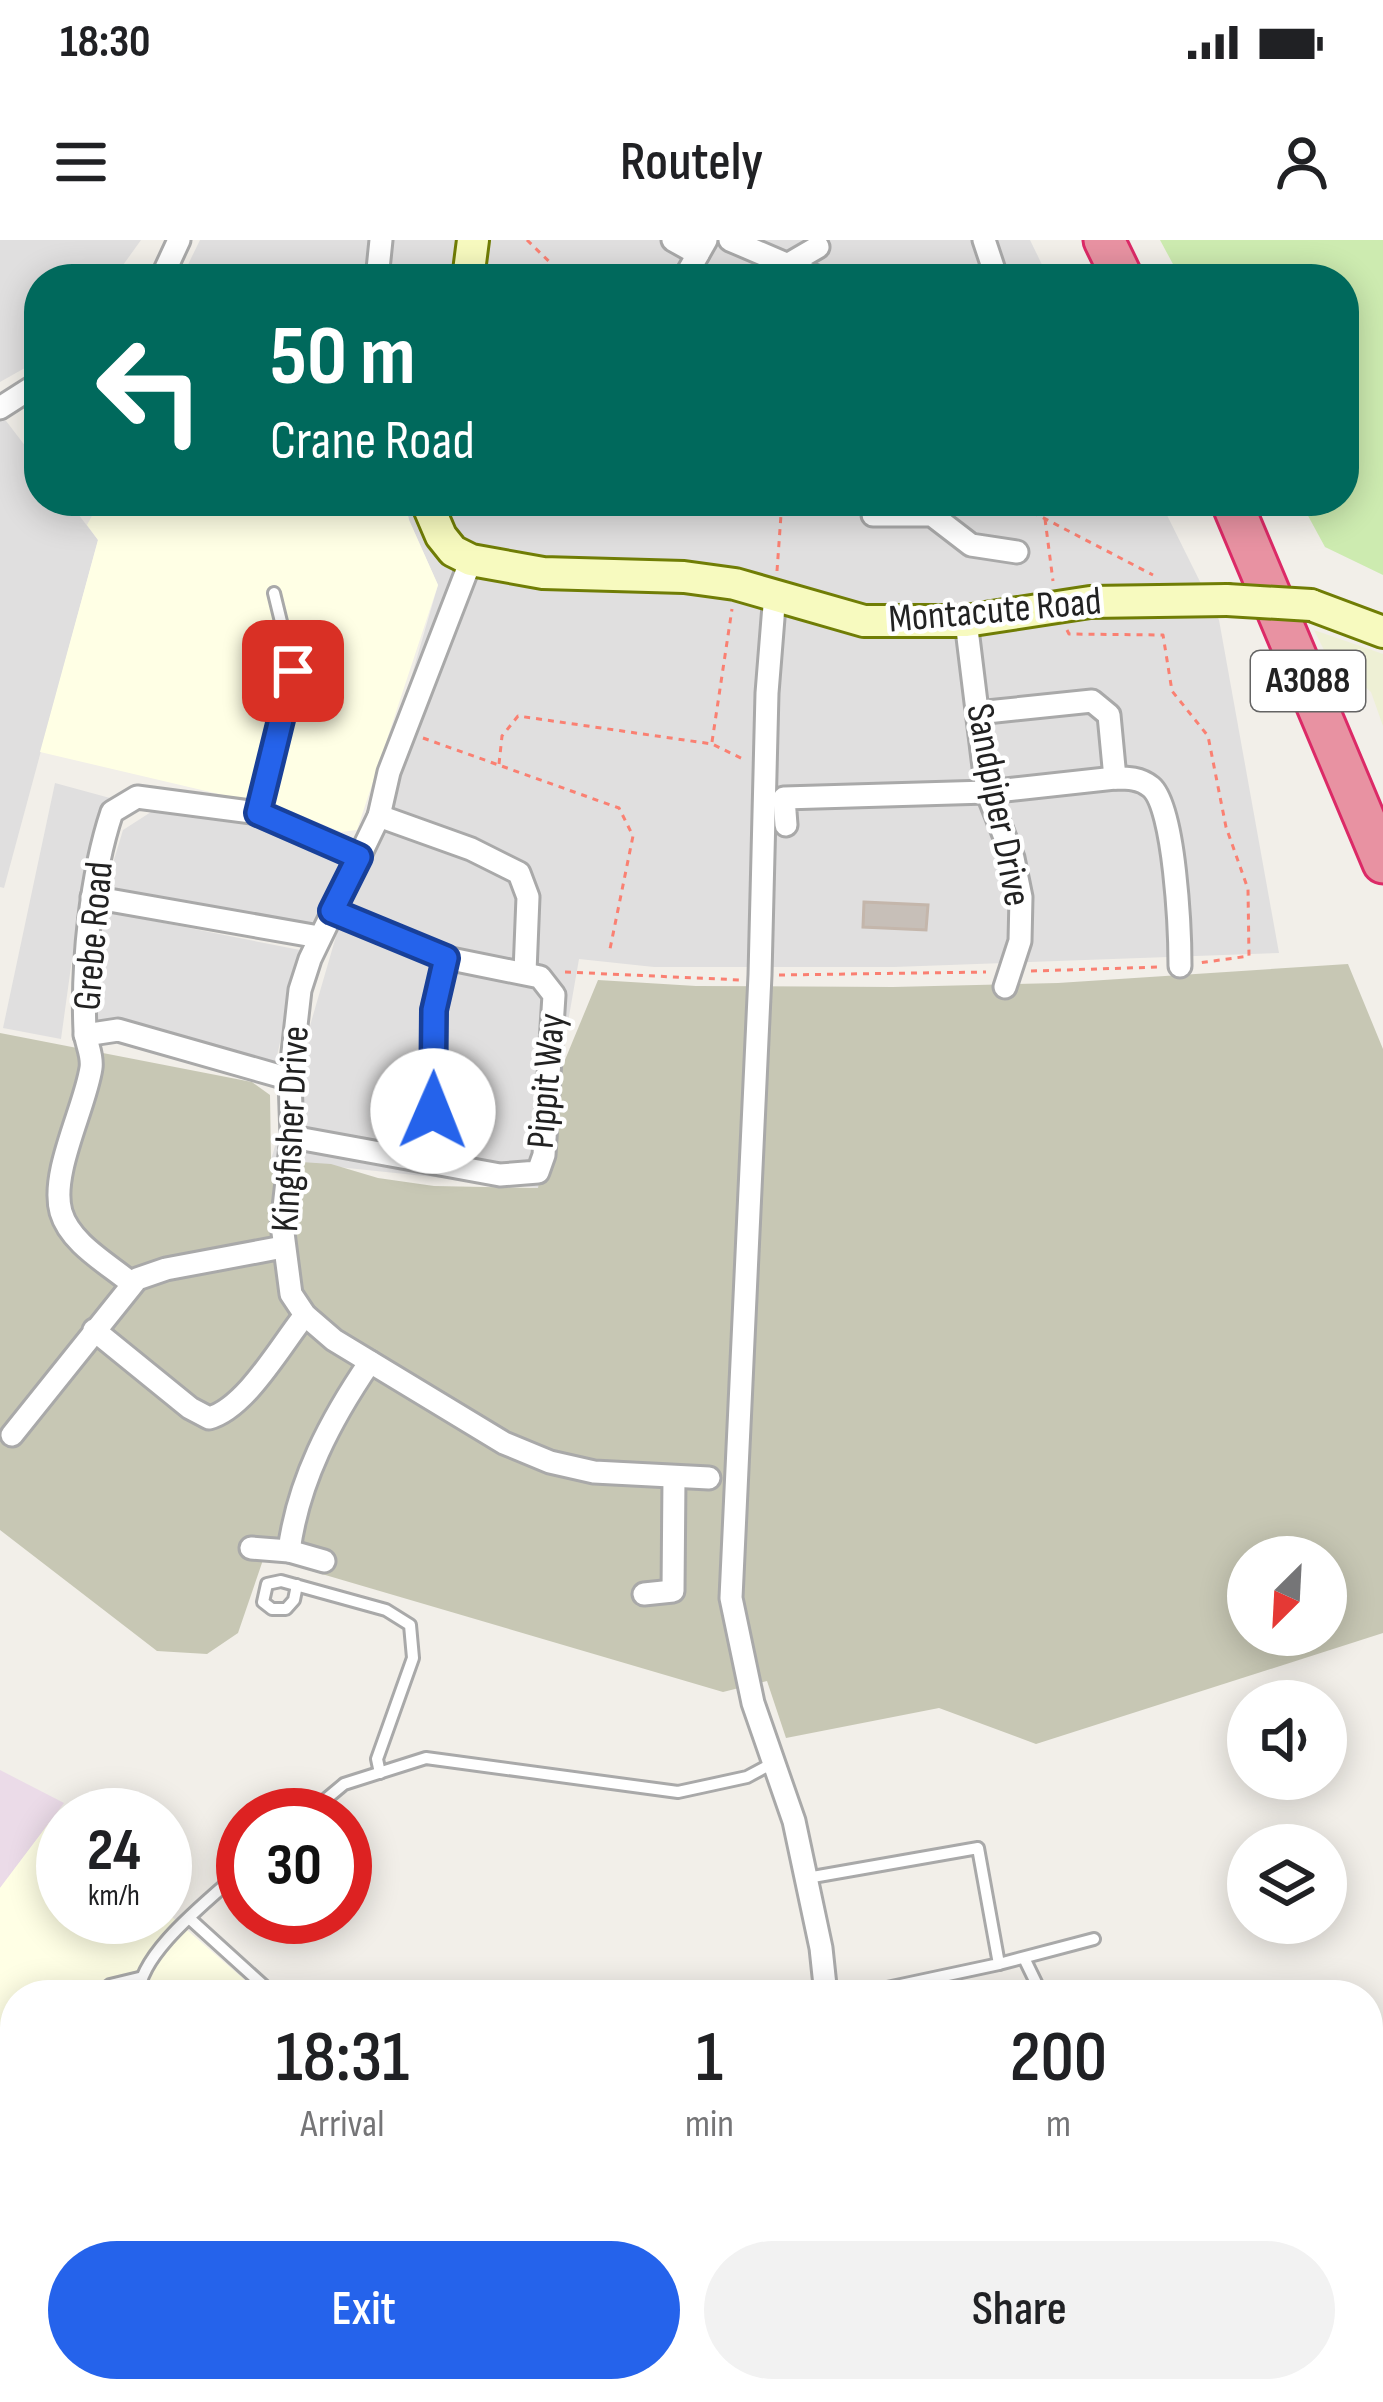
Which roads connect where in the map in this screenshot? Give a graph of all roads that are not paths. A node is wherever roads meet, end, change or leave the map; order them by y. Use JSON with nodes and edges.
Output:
{"nodes":[{"id":1,"x":673,"y":240,"type":"edge"},
{"id":2,"x":730,"y":240,"type":"edge"},
{"id":3,"x":702,"y":247,"type":"edge"},
{"id":4,"x":818,"y":247,"type":"dead end"},
{"id":5,"x":785,"y":264,"type":"edge"},
{"id":6,"x":789,"y":264,"type":"edge"},
{"id":7,"x":432,"y":516,"type":"edge"},
{"id":8,"x":943,"y":516,"type":"edge"},
{"id":9,"x":1237,"y":516,"type":"edge"},
{"id":10,"x":1017,"y":552,"type":"dead end"},
{"id":11,"x":471,"y":560,"type":"junction"},
{"id":12,"x":274,"y":593,"type":"dead end"},
{"id":13,"x":776,"y":593,"type":"junction"},
{"id":14,"x":966,"y":621,"type":"junction"},
{"id":15,"x":1383,"y":632,"type":"edge"},
{"id":16,"x":781,"y":707,"type":"dead end"},
{"id":17,"x":977,"y":713,"type":"junction"},
{"id":18,"x":1114,"y":778,"type":"junction"},
{"id":19,"x":987,"y":792,"type":"junction"},
{"id":20,"x":784,"y":798,"type":"junction"},
{"id":21,"x":258,"y":813,"type":"junction"},
{"id":22,"x":379,"y":816,"type":"junction"},
{"id":23,"x":786,"y":825,"type":"dead end"},
{"id":24,"x":359,"y":857,"type":"junction"},
{"id":25,"x":1383,"y":863,"type":"edge"},
{"id":26,"x":92,"y":897,"type":"junction"},
{"id":27,"x":332,"y":911,"type":"junction"},
{"id":28,"x":320,"y":938,"type":"junction"},
{"id":29,"x":446,"y":958,"type":"junction"},
{"id":30,"x":1180,"y":966,"type":"dead end"},
{"id":31,"x":532,"y":975,"type":"junction"},
{"id":32,"x":1008,"y":980,"type":"road end"},
{"id":33,"x":85,"y":1035,"type":"junction"},
{"id":34,"x":290,"y":1079,"type":"junction"},
{"id":35,"x":292,"y":1137,"type":"junction"},
{"id":36,"x":426,"y":1160,"type":"junction"},
{"id":37,"x":284,"y":1247,"type":"junction"},
{"id":38,"x":131,"y":1282,"type":"junction"},
{"id":39,"x":304,"y":1315,"type":"junction"},
{"id":40,"x":94,"y":1330,"type":"junction"},
{"id":41,"x":370,"y":1361,"type":"junction"},
{"id":42,"x":12,"y":1435,"type":"dead end"},
{"id":43,"x":674,"y":1478,"type":"junction"},
{"id":44,"x":709,"y":1478,"type":"dead end"},
{"id":45,"x":251,"y":1548,"type":"dead end"},
{"id":46,"x":289,"y":1551,"type":"junction"},
{"id":47,"x":324,"y":1561,"type":"dead end"},
{"id":48,"x":298,"y":1586,"type":"dead end"},
{"id":49,"x":644,"y":1594,"type":"dead end"},
{"id":50,"x":773,"y":1763,"type":"junction"},
{"id":51,"x":380,"y":1773,"type":"junction"},
{"id":52,"x":339,"y":1788,"type":"edge"},
{"id":53,"x":806,"y":1878,"type":"junction"},
{"id":54,"x":216,"y":1893,"type":"edge"},
{"id":55,"x":192,"y":1915,"type":"edge"},
{"id":56,"x":192,"y":1921,"type":"edge"},
{"id":57,"x":1094,"y":1939,"type":"dead end"},
{"id":58,"x":167,"y":1944,"type":"edge"},
{"id":59,"x":1024,"y":1958,"type":"junction"},
{"id":60,"x":1000,"y":1964,"type":"junction"},
{"id":61,"x":139,"y":1978,"type":"joint"},
{"id":62,"x":131,"y":1980,"type":"edge"},
{"id":63,"x":257,"y":1980,"type":"edge"},
{"id":64,"x":823,"y":1980,"type":"edge"},
{"id":65,"x":925,"y":1980,"type":"edge"},
{"id":66,"x":1035,"y":1980,"type":"edge"}],
"edges":[{"from":1,"to":3,"type":"street"},
{"from":2,"to":5,"type":"street"},
{"from":4,"to":6,"type":"street"},
{"from":7,"to":11,"type":"street"},
{"from":8,"to":10,"type":"street"},
{"from":9,"to":25,"type":"highway","number":"A3088"},
{"from":11,"to":13,"type":"street","name":"Montacute Road"},
{"from":11,"to":22,"type":"street","name":"Kingfisher Drive"},
{"from":12,"to":21,"type":"lane"},
{"from":13,"to":14,"type":"street","name":"Montacute Road"},
{"from":13,"to":50,"type":"street"},
{"from":14,"to":15,"type":"street","name":"Montacute Road","bridge":true},
{"from":14,"to":17,"type":"street","name":"Sandpiper Drive"},
{"from":16,"to":20,"type":"street"},
{"from":17,"to":18,"type":"street"},
{"from":17,"to":19,"type":"street","name":"Sandpiper Drive"},
{"from":18,"to":19,"type":"street"},
{"from":18,"to":30,"type":"street"},
{"from":19,"to":20,"type":"street"},
{"from":19,"to":32,"type":"street","name":"Sandpiper Drive"},
{"from":20,"to":23,"type":"street"},
{"from":21,"to":24,"type":"street","name":"Grebe Road"},
{"from":21,"to":26,"type":"street","name":"Grebe Road"},
{"from":22,"to":24,"type":"street","name":"Kingfisher Drive"},
{"from":22,"to":31,"type":"street"},
{"from":24,"to":27,"type":"street","name":"Kingfisher Drive"},
{"from":26,"to":28,"type":"street"},
{"from":26,"to":33,"type":"street","name":"Grebe Road"},
{"from":27,"to":28,"type":"street","name":"Kingfisher Drive"},
{"from":27,"to":29,"type":"street"},
{"from":28,"to":34,"type":"street","name":"Kingfisher Drive"},
{"from":29,"to":31,"type":"street"},
{"from":29,"to":36,"type":"street"},
{"from":31,"to":36,"type":"street","name":"Pippit Way"},
{"from":33,"to":34,"type":"street","name":"Grebe Road"},
{"from":33,"to":38,"type":"street","name":"Grebe Road"},
{"from":34,"to":35,"type":"street","name":"Kingfisher Drive"},
{"from":35,"to":36,"type":"street","name":"Pippit Way"},
{"from":35,"to":37,"type":"street","name":"Kingfisher Drive"},
{"from":37,"to":38,"type":"street"},
{"from":37,"to":39,"type":"street","name":"Kingfisher Drive"},
{"from":38,"to":40,"type":"street"},
{"from":39,"to":40,"type":"street"},
{"from":39,"to":41,"type":"street"},
{"from":40,"to":42,"type":"street"},
{"from":41,"to":43,"type":"street"},
{"from":41,"to":46,"type":"street"},
{"from":43,"to":44,"type":"street"},
{"from":43,"to":49,"type":"street"},
{"from":45,"to":46,"type":"street"},
{"from":46,"to":47,"type":"street"},
{"from":48,"to":51,"type":"lane"},
{"from":50,"to":51,"type":"lane"},
{"from":50,"to":53,"type":"street"},
{"from":51,"to":52,"type":"lane"},
{"from":53,"to":60,"type":"lane"},
{"from":53,"to":64,"type":"street"},
{"from":54,"to":55,"type":"lane"},
{"from":56,"to":63,"type":"lane"},
{"from":57,"to":59,"type":"lane"},
{"from":58,"to":61,"type":"lane"},
{"from":59,"to":60,"type":"lane"},
{"from":59,"to":66,"type":"lane"},
{"from":60,"to":65,"type":"lane"},
{"from":61,"to":62,"type":"lane"}]}
